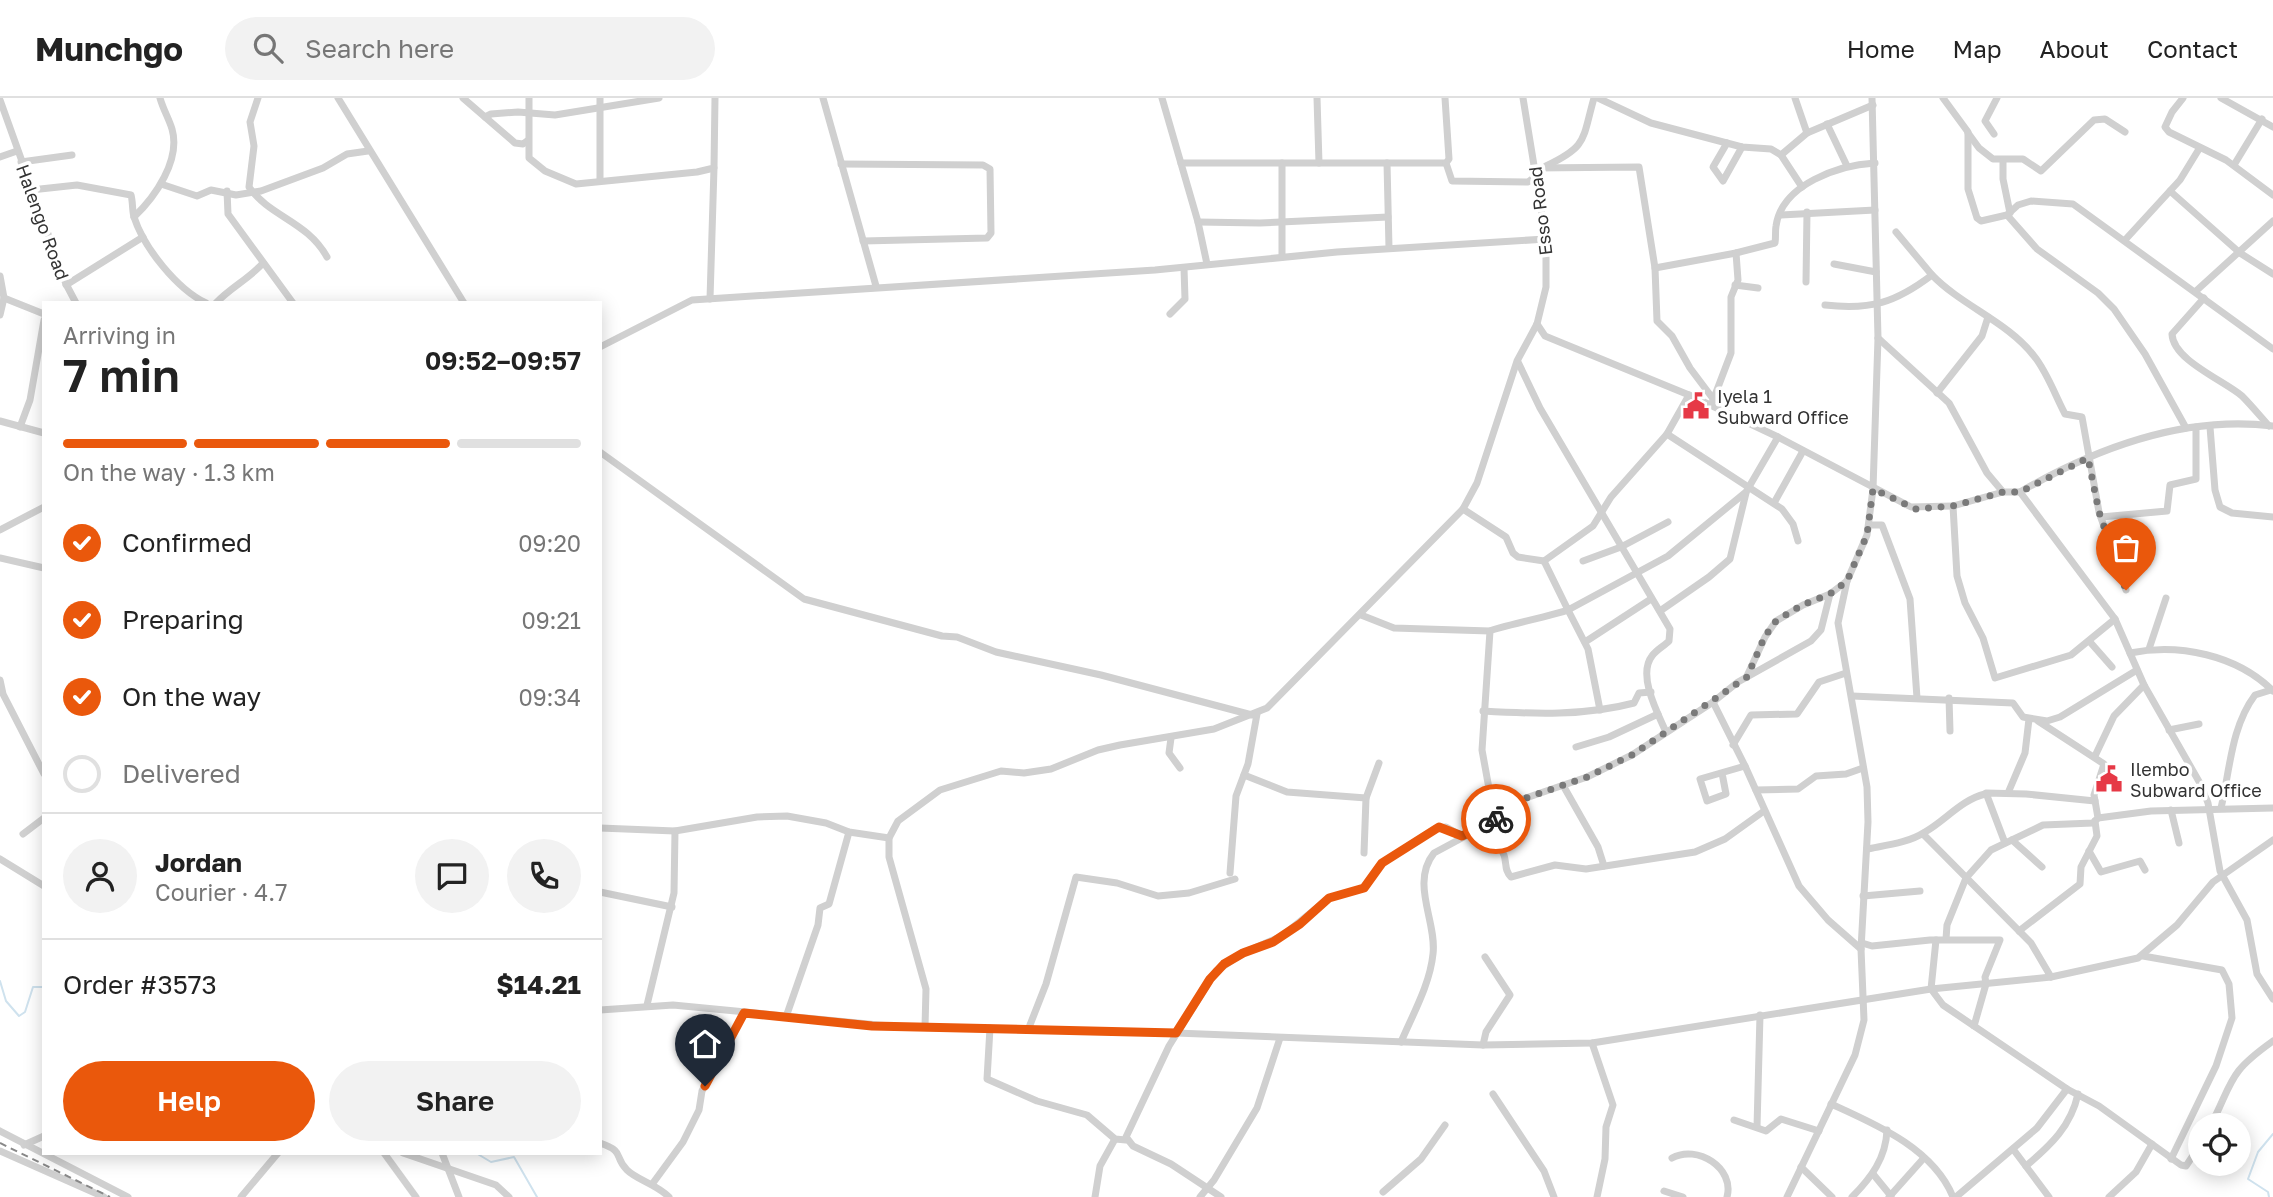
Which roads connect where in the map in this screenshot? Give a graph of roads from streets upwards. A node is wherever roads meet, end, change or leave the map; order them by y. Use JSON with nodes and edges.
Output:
{"nodes":[{"id":1,"x":160,"y":98,"type":"edge"},
{"id":2,"x":258,"y":98,"type":"edge"},
{"id":3,"x":338,"y":98,"type":"edge"},
{"id":4,"x":463,"y":98,"type":"edge"},
{"id":5,"x":529,"y":98,"type":"edge"},
{"id":6,"x":659,"y":98,"type":"edge"},
{"id":7,"x":715,"y":98,"type":"edge"},
{"id":8,"x":823,"y":98,"type":"edge"},
{"id":9,"x":1162,"y":98,"type":"edge"},
{"id":10,"x":1317,"y":98,"type":"edge"},
{"id":11,"x":1445,"y":98,"type":"edge"},
{"id":12,"x":1522,"y":98,"type":"edge"},
{"id":13,"x":1596,"y":98,"type":"edge"},
{"id":14,"x":1795,"y":98,"type":"edge"},
{"id":15,"x":1884,"y":98,"type":"edge"},
{"id":16,"x":1943,"y":98,"type":"edge"},
{"id":17,"x":1997,"y":98,"type":"edge"},
{"id":18,"x":2183,"y":98,"type":"edge"},
{"id":19,"x":2221,"y":98,"type":"edge"},
{"id":20,"x":0,"y":100,"type":"edge"},
{"id":21,"x":1873,"y":100,"type":"edge"},
{"id":22,"x":600,"y":102,"type":"edge"},
{"id":23,"x":528,"y":115,"type":"junction"},
{"id":24,"x":485,"y":117,"type":"junction"},
{"id":25,"x":2262,"y":119,"type":"junction"},
{"id":26,"x":1827,"y":124,"type":"junction"},
{"id":27,"x":2273,"y":127,"type":"edge"},
{"id":28,"x":1807,"y":132,"type":"junction"},
{"id":29,"x":1968,"y":132,"type":"junction"},
{"id":30,"x":2125,"y":132,"type":"dead end"},
{"id":31,"x":1994,"y":134,"type":"dead end"},
{"id":32,"x":527,"y":141,"type":"junction"},
{"id":33,"x":1727,"y":143,"type":"junction"},
{"id":34,"x":1742,"y":147,"type":"junction"},
{"id":35,"x":2199,"y":149,"type":"junction"},
{"id":36,"x":368,"y":151,"type":"junction"},
{"id":37,"x":17,"y":152,"type":"junction"},
{"id":38,"x":72,"y":155,"type":"dead end"},
{"id":39,"x":1781,"y":155,"type":"junction"},
{"id":40,"x":0,"y":157,"type":"edge"},
{"id":41,"x":2003,"y":160,"type":"junction"},
{"id":42,"x":21,"y":162,"type":"junction"},
{"id":43,"x":841,"y":163,"type":"junction"},
{"id":44,"x":1181,"y":163,"type":"junction"},
{"id":45,"x":1282,"y":163,"type":"junction"},
{"id":46,"x":1319,"y":163,"type":"junction"},
{"id":47,"x":1387,"y":163,"type":"junction"},
{"id":48,"x":1446,"y":163,"type":"junction"},
{"id":49,"x":1875,"y":163,"type":"junction"},
{"id":50,"x":2234,"y":165,"type":"junction"},
{"id":51,"x":1847,"y":166,"type":"junction"},
{"id":52,"x":714,"y":168,"type":"junction"},
{"id":53,"x":1538,"y":170,"type":"junction"},
{"id":54,"x":600,"y":181,"type":"junction"},
{"id":55,"x":161,"y":184,"type":"junction"},
{"id":56,"x":1802,"y":187,"type":"junction"},
{"id":57,"x":31,"y":190,"type":"junction"},
{"id":58,"x":227,"y":191,"type":"junction"},
{"id":59,"x":2170,"y":191,"type":"junction"},
{"id":60,"x":252,"y":192,"type":"junction"},
{"id":61,"x":2273,"y":195,"type":"edge"},
{"id":62,"x":1875,"y":210,"type":"junction"},
{"id":63,"x":1807,"y":212,"type":"junction"},
{"id":64,"x":2009,"y":214,"type":"junction"},
{"id":65,"x":1781,"y":215,"type":"junction"},
{"id":66,"x":134,"y":217,"type":"junction"},
{"id":67,"x":1388,"y":217,"type":"junction"},
{"id":68,"x":2273,"y":221,"type":"edge"},
{"id":69,"x":1198,"y":222,"type":"junction"},
{"id":70,"x":1282,"y":222,"type":"junction"},
{"id":71,"x":1896,"y":232,"type":"dead end"},
{"id":72,"x":144,"y":237,"type":"junction"},
{"id":73,"x":1546,"y":239,"type":"junction"},
{"id":74,"x":2125,"y":240,"type":"junction"},
{"id":75,"x":863,"y":241,"type":"junction"},
{"id":76,"x":1389,"y":248,"type":"junction"},
{"id":77,"x":1736,"y":253,"type":"junction"},
{"id":78,"x":2240,"y":253,"type":"junction"},
{"id":79,"x":327,"y":257,"type":"dead end"},
{"id":80,"x":1282,"y":257,"type":"junction"},
{"id":81,"x":263,"y":263,"type":"junction"},
{"id":82,"x":1207,"y":264,"type":"junction"},
{"id":83,"x":1834,"y":264,"type":"dead end"},
{"id":84,"x":1184,"y":268,"type":"junction"},
{"id":85,"x":1655,"y":268,"type":"junction"},
{"id":86,"x":1876,"y":272,"type":"junction"},
{"id":87,"x":2273,"y":274,"type":"edge"},
{"id":88,"x":1932,"y":275,"type":"junction"},
{"id":89,"x":0,"y":276,"type":"edge"},
{"id":90,"x":1806,"y":282,"type":"dead end"},
{"id":91,"x":66,"y":285,"type":"junction"},
{"id":92,"x":1735,"y":285,"type":"junction"},
{"id":93,"x":876,"y":286,"type":"junction"},
{"id":94,"x":1758,"y":288,"type":"dead end"},
{"id":95,"x":2196,"y":291,"type":"junction"},
{"id":96,"x":2204,"y":298,"type":"junction"},
{"id":97,"x":710,"y":299,"type":"junction"},
{"id":98,"x":3,"y":301,"type":"edge"},
{"id":99,"x":75,"y":301,"type":"edge"},
{"id":100,"x":204,"y":301,"type":"edge"},
{"id":101,"x":218,"y":301,"type":"edge"},
{"id":102,"x":292,"y":301,"type":"edge"},
{"id":103,"x":463,"y":301,"type":"edge"},
{"id":104,"x":1825,"y":304,"type":"dead end"},
{"id":105,"x":1876,"y":304,"type":"junction"},
{"id":106,"x":42,"y":313,"type":"edge"},
{"id":107,"x":1170,"y":314,"type":"dead end"},
{"id":108,"x":0,"y":315,"type":"edge"},
{"id":109,"x":1988,"y":317,"type":"junction"},
{"id":110,"x":1537,"y":324,"type":"junction"},
{"id":111,"x":42,"y":331,"type":"edge"},
{"id":112,"x":1878,"y":338,"type":"junction"},
{"id":113,"x":602,"y":346,"type":"edge"},
{"id":114,"x":2273,"y":349,"type":"edge"},
{"id":115,"x":1517,"y":361,"type":"junction"},
{"id":116,"x":1937,"y":393,"type":"junction"},
{"id":117,"x":1689,"y":395,"type":"junction"},
{"id":118,"x":1712,"y":403,"type":"junction"},
{"id":119,"x":0,"y":421,"type":"edge"},
{"id":120,"x":2210,"y":426,"type":"junction"},
{"id":121,"x":2271,"y":426,"type":"edge"},
{"id":122,"x":20,"y":427,"type":"junction"},
{"id":123,"x":2196,"y":427,"type":"junction"},
{"id":124,"x":2186,"y":428,"type":"junction"},
{"id":125,"x":42,"y":432,"type":"edge"},
{"id":126,"x":1667,"y":435,"type":"junction"},
{"id":127,"x":1779,"y":437,"type":"junction"},
{"id":128,"x":1803,"y":450,"type":"junction"},
{"id":129,"x":602,"y":453,"type":"edge"},
{"id":130,"x":2088,"y":458,"type":"junction"},
{"id":131,"x":1873,"y":489,"type":"junction"},
{"id":132,"x":1748,"y":490,"type":"junction"},
{"id":133,"x":2003,"y":492,"type":"junction"},
{"id":134,"x":2020,"y":492,"type":"junction"},
{"id":135,"x":1774,"y":503,"type":"junction"},
{"id":136,"x":1953,"y":506,"type":"junction"},
{"id":137,"x":42,"y":508,"type":"edge"},
{"id":138,"x":1463,"y":509,"type":"junction"},
{"id":139,"x":1601,"y":511,"type":"junction"},
{"id":140,"x":2101,"y":517,"type":"junction"},
{"id":141,"x":2273,"y":517,"type":"edge"},
{"id":142,"x":1668,"y":522,"type":"dead end"},
{"id":143,"x":1869,"y":525,"type":"junction"},
{"id":144,"x":0,"y":530,"type":"edge"},
{"id":145,"x":1798,"y":541,"type":"dead end"},
{"id":146,"x":1621,"y":547,"type":"junction"},
{"id":147,"x":0,"y":558,"type":"edge"},
{"id":148,"x":1544,"y":561,"type":"junction"},
{"id":149,"x":1583,"y":561,"type":"dead end"},
{"id":150,"x":42,"y":568,"type":"edge"},
{"id":151,"x":1639,"y":573,"type":"junction"},
{"id":152,"x":1847,"y":581,"type":"junction"},
{"id":153,"x":2126,"y":590,"type":"dead end"},
{"id":154,"x":1830,"y":594,"type":"junction"},
{"id":155,"x":2166,"y":598,"type":"dead end"},
{"id":156,"x":1651,"y":599,"type":"junction"},
{"id":157,"x":1568,"y":610,"type":"junction"},
{"id":158,"x":1660,"y":611,"type":"junction"},
{"id":159,"x":1361,"y":615,"type":"junction"},
{"id":160,"x":2115,"y":619,"type":"junction"},
{"id":161,"x":1490,"y":631,"type":"junction"},
{"id":162,"x":1585,"y":642,"type":"junction"},
{"id":163,"x":2090,"y":642,"type":"junction"},
{"id":164,"x":2149,"y":649,"type":"junction"},
{"id":165,"x":2130,"y":653,"type":"junction"},
{"id":166,"x":2112,"y":667,"type":"dead end"},
{"id":167,"x":2137,"y":670,"type":"junction"},
{"id":168,"x":1846,"y":673,"type":"junction"},
{"id":169,"x":1747,"y":677,"type":"junction"},
{"id":170,"x":0,"y":680,"type":"edge"},
{"id":171,"x":2144,"y":685,"type":"junction"},
{"id":172,"x":2272,"y":690,"type":"edge"},
{"id":173,"x":1651,"y":692,"type":"junction"},
{"id":174,"x":1852,"y":696,"type":"junction"},
{"id":175,"x":2,"y":697,"type":"edge"},
{"id":176,"x":1917,"y":698,"type":"junction"},
{"id":177,"x":1949,"y":698,"type":"junction"},
{"id":178,"x":1713,"y":702,"type":"junction"},
{"id":179,"x":1600,"y":710,"type":"junction"},
{"id":180,"x":1483,"y":711,"type":"junction"},
{"id":181,"x":1658,"y":714,"type":"junction"},
{"id":182,"x":1255,"y":715,"type":"junction"},
{"id":183,"x":2029,"y":719,"type":"junction"},
{"id":184,"x":2038,"y":721,"type":"junction"},
{"id":185,"x":2199,"y":724,"type":"dead end"},
{"id":186,"x":1950,"y":730,"type":"dead end"},
{"id":187,"x":2169,"y":730,"type":"junction"},
{"id":188,"x":1666,"y":733,"type":"junction"},
{"id":189,"x":1171,"y":738,"type":"junction"},
{"id":190,"x":1733,"y":745,"type":"junction"},
{"id":191,"x":1576,"y":747,"type":"dead end"},
{"id":192,"x":2095,"y":756,"type":"junction"},
{"id":193,"x":1379,"y":763,"type":"dead end"},
{"id":194,"x":1745,"y":766,"type":"junction"},
{"id":195,"x":1180,"y":768,"type":"dead end"},
{"id":196,"x":1863,"y":768,"type":"junction"},
{"id":197,"x":42,"y":771,"type":"edge"},
{"id":198,"x":1722,"y":773,"type":"junction"},
{"id":199,"x":1244,"y":775,"type":"junction"},
{"id":200,"x":1564,"y":787,"type":"junction"},
{"id":201,"x":1756,"y":790,"type":"junction"},
{"id":202,"x":2008,"y":793,"type":"junction"},
{"id":203,"x":1985,"y":794,"type":"junction"},
{"id":204,"x":1366,"y":798,"type":"junction"},
{"id":205,"x":2095,"y":801,"type":"junction"},
{"id":206,"x":2221,"y":808,"type":"junction"},
{"id":207,"x":2273,"y":808,"type":"edge"},
{"id":208,"x":2210,"y":809,"type":"junction"},
{"id":209,"x":2171,"y":810,"type":"junction"},
{"id":210,"x":1764,"y":811,"type":"junction"},
{"id":211,"x":1500,"y":817,"type":"junction"},
{"id":212,"x":2097,"y":819,"type":"junction"},
{"id":213,"x":42,"y":820,"type":"edge"},
{"id":214,"x":1485,"y":824,"type":"junction"},
{"id":215,"x":602,"y":828,"type":"edge"},
{"id":216,"x":675,"y":831,"type":"junction"},
{"id":217,"x":849,"y":832,"type":"junction"},
{"id":218,"x":23,"y":834,"type":"dead end"},
{"id":219,"x":1923,"y":834,"type":"junction"},
{"id":220,"x":1462,"y":836,"type":"junction"},
{"id":221,"x":889,"y":838,"type":"junction"},
{"id":222,"x":2273,"y":840,"type":"edge"},
{"id":223,"x":2009,"y":841,"type":"junction"},
{"id":224,"x":2179,"y":843,"type":"dead end"},
{"id":225,"x":1867,"y":849,"type":"junction"},
{"id":226,"x":2090,"y":851,"type":"junction"},
{"id":227,"x":1364,"y":853,"type":"dead end"},
{"id":228,"x":0,"y":859,"type":"edge"},
{"id":229,"x":1604,"y":866,"type":"junction"},
{"id":230,"x":2042,"y":867,"type":"dead end"},
{"id":231,"x":2145,"y":870,"type":"dead end"},
{"id":232,"x":2222,"y":875,"type":"junction"},
{"id":233,"x":1966,"y":878,"type":"junction"},
{"id":234,"x":42,"y":885,"type":"edge"},
{"id":235,"x":1920,"y":891,"type":"dead end"},
{"id":236,"x":602,"y":892,"type":"edge"},
{"id":237,"x":1863,"y":896,"type":"junction"},
{"id":238,"x":672,"y":907,"type":"junction"},
{"id":239,"x":2019,"y":931,"type":"junction"},
{"id":240,"x":1946,"y":939,"type":"junction"},
{"id":241,"x":1936,"y":940,"type":"junction"},
{"id":242,"x":1861,"y":946,"type":"junction"},
{"id":243,"x":2143,"y":956,"type":"junction"},
{"id":244,"x":1485,"y":957,"type":"dead end"},
{"id":245,"x":2051,"y":977,"type":"junction"},
{"id":246,"x":1986,"y":984,"type":"junction"},
{"id":247,"x":1931,"y":989,"type":"junction"},
{"id":248,"x":1866,"y":999,"type":"junction"},
{"id":249,"x":2273,"y":999,"type":"edge"},
{"id":250,"x":647,"y":1006,"type":"junction"},
{"id":251,"x":602,"y":1010,"type":"edge"},
{"id":252,"x":744,"y":1013,"type":"junction"},
{"id":253,"x":1760,"y":1015,"type":"junction"},
{"id":254,"x":786,"y":1017,"type":"junction"},
{"id":255,"x":1974,"y":1026,"type":"junction"},
{"id":256,"x":925,"y":1027,"type":"junction"},
{"id":257,"x":990,"y":1028,"type":"junction"},
{"id":258,"x":1028,"y":1030,"type":"junction"},
{"id":259,"x":1176,"y":1033,"type":"junction"},
{"id":260,"x":1280,"y":1038,"type":"junction"},
{"id":261,"x":2273,"y":1041,"type":"edge"},
{"id":262,"x":1401,"y":1042,"type":"junction"},
{"id":263,"x":1592,"y":1043,"type":"junction"},
{"id":264,"x":1483,"y":1045,"type":"junction"},
{"id":265,"x":2067,"y":1089,"type":"junction"},
{"id":266,"x":1493,"y":1094,"type":"dead end"},
{"id":267,"x":2078,"y":1094,"type":"junction"},
{"id":268,"x":2087,"y":1099,"type":"junction"},
{"id":269,"x":1831,"y":1104,"type":"junction"},
{"id":270,"x":2216,"y":1113,"type":"edge"},
{"id":271,"x":2071,"y":1119,"type":"junction"},
{"id":272,"x":1734,"y":1120,"type":"dead end"},
{"id":273,"x":1445,"y":1125,"type":"dead end"},
{"id":274,"x":1757,"y":1127,"type":"junction"},
{"id":275,"x":1887,"y":1130,"type":"junction"},
{"id":276,"x":0,"y":1131,"type":"edge"},
{"id":277,"x":1819,"y":1132,"type":"junction"},
{"id":278,"x":42,"y":1137,"type":"edge"},
{"id":279,"x":1115,"y":1139,"type":"junction"},
{"id":280,"x":1126,"y":1140,"type":"junction"},
{"id":281,"x":602,"y":1144,"type":"edge"},
{"id":282,"x":2152,"y":1144,"type":"junction"},
{"id":283,"x":24,"y":1145,"type":"junction"},
{"id":284,"x":2013,"y":1149,"type":"junction"},
{"id":285,"x":0,"y":1151,"type":"edge"},
{"id":286,"x":42,"y":1154,"type":"edge"},
{"id":287,"x":44,"y":1155,"type":"edge"},
{"id":288,"x":276,"y":1155,"type":"edge"},
{"id":289,"x":385,"y":1155,"type":"edge"},
{"id":290,"x":408,"y":1155,"type":"edge"},
{"id":291,"x":443,"y":1155,"type":"edge"},
{"id":292,"x":1672,"y":1158,"type":"dead end"},
{"id":293,"x":1923,"y":1159,"type":"junction"},
{"id":294,"x":2171,"y":1159,"type":"junction"},
{"id":295,"x":2188,"y":1162,"type":"edge"},
{"id":296,"x":2026,"y":1166,"type":"junction"},
{"id":297,"x":447,"y":1167,"type":"junction"},
{"id":298,"x":1801,"y":1167,"type":"junction"},
{"id":299,"x":1873,"y":1174,"type":"junction"},
{"id":300,"x":653,"y":1183,"type":"junction"},
{"id":301,"x":1207,"y":1187,"type":"junction"},
{"id":302,"x":1664,"y":1191,"type":"dead end"},
{"id":303,"x":1383,"y":1192,"type":"dead end"},
{"id":304,"x":2113,"y":1195,"type":"edge"},
{"id":305,"x":1890,"y":1196,"type":"edge"},
{"id":306,"x":104,"y":1197,"type":"edge"},
{"id":307,"x":128,"y":1197,"type":"edge"},
{"id":308,"x":241,"y":1197,"type":"edge"},
{"id":309,"x":416,"y":1197,"type":"edge"},
{"id":310,"x":459,"y":1197,"type":"edge"},
{"id":311,"x":509,"y":1197,"type":"edge"},
{"id":312,"x":670,"y":1197,"type":"edge"},
{"id":313,"x":1095,"y":1197,"type":"edge"},
{"id":314,"x":1200,"y":1197,"type":"edge"},
{"id":315,"x":1221,"y":1197,"type":"edge"},
{"id":316,"x":1554,"y":1197,"type":"edge"},
{"id":317,"x":1597,"y":1197,"type":"edge"},
{"id":318,"x":1683,"y":1197,"type":"edge"},
{"id":319,"x":1727,"y":1197,"type":"edge"},
{"id":320,"x":1787,"y":1197,"type":"edge"},
{"id":321,"x":1832,"y":1197,"type":"edge"},
{"id":322,"x":1852,"y":1197,"type":"edge"},
{"id":323,"x":1954,"y":1197,"type":"edge"},
{"id":324,"x":2049,"y":1197,"type":"edge"}],
"edges":[{"from":1,"to":55,"type":"street"},
{"from":2,"to":60,"type":"street"},
{"from":3,"to":36,"type":"street"},
{"from":4,"to":24,"type":"street"},
{"from":5,"to":23,"type":"street"},
{"from":6,"to":22,"type":"street"},
{"from":7,"to":52,"type":"street"},
{"from":8,"to":43,"type":"street"},
{"from":9,"to":44,"type":"street"},
{"from":10,"to":46,"type":"street"},
{"from":11,"to":48,"type":"street"},
{"from":12,"to":53,"type":"street","name":"Esso Road"},
{"from":13,"to":33,"type":"street"},
{"from":13,"to":53,"type":"street"},
{"from":14,"to":28,"type":"street"},
{"from":15,"to":21,"type":"street"},
{"from":16,"to":29,"type":"street"},
{"from":17,"to":31,"type":"street"},
{"from":18,"to":35,"type":"street"},
{"from":19,"to":25,"type":"street"},
{"from":20,"to":37,"type":"street","name":"Halengo Road"},
{"from":21,"to":26,"type":"street"},
{"from":21,"to":49,"type":"street"},
{"from":22,"to":23,"type":"street"},
{"from":22,"to":54,"type":"street"},
{"from":23,"to":24,"type":"street"},
{"from":23,"to":32,"type":"street"},
{"from":24,"to":32,"type":"street"},
{"from":25,"to":27,"type":"street"},
{"from":25,"to":50,"type":"street"},
{"from":26,"to":28,"type":"street"},
{"from":26,"to":51,"type":"street"},
{"from":28,"to":39,"type":"street"},
{"from":29,"to":41,"type":"street"},
{"from":29,"to":64,"type":"street"},
{"from":30,"to":41,"type":"street"},
{"from":32,"to":54,"type":"street"},
{"from":33,"to":34,"type":"street"},
{"from":33,"to":34,"type":"street"},
{"from":34,"to":39,"type":"street"},
{"from":35,"to":50,"type":"street"},
{"from":35,"to":59,"type":"street"},
{"from":36,"to":60,"type":"street"},
{"from":36,"to":103,"type":"street"},
{"from":37,"to":40,"type":"street"},
{"from":37,"to":42,"type":"street","name":"Halengo Road"},
{"from":38,"to":42,"type":"street"},
{"from":39,"to":56,"type":"street"},
{"from":41,"to":64,"type":"street"},
{"from":42,"to":57,"type":"street","name":"Halengo Road"},
{"from":43,"to":75,"type":"street"},
{"from":43,"to":75,"type":"street"},
{"from":44,"to":45,"type":"street"},
{"from":44,"to":69,"type":"street"},
{"from":45,"to":46,"type":"street"},
{"from":45,"to":70,"type":"street"},
{"from":46,"to":47,"type":"street"},
{"from":47,"to":48,"type":"street"},
{"from":47,"to":67,"type":"street"},
{"from":48,"to":53,"type":"street"},
{"from":49,"to":51,"type":"street"},
{"from":49,"to":62,"type":"street"},
{"from":50,"to":61,"type":"street"},
{"from":51,"to":56,"type":"street"},
{"from":52,"to":54,"type":"street"},
{"from":52,"to":97,"type":"street"},
{"from":53,"to":73,"type":"street","name":"Esso Road"},
{"from":53,"to":85,"type":"street"},
{"from":55,"to":58,"type":"street"},
{"from":55,"to":66,"type":"street"},
{"from":56,"to":65,"type":"street"},
{"from":57,"to":66,"type":"street"},
{"from":57,"to":91,"type":"street","name":"Halengo Road"},
{"from":58,"to":60,"type":"street"},
{"from":58,"to":81,"type":"street"},
{"from":59,"to":74,"type":"street"},
{"from":59,"to":78,"type":"street"},
{"from":60,"to":79,"type":"street"},
{"from":62,"to":63,"type":"street"},
{"from":62,"to":86,"type":"street"},
{"from":63,"to":65,"type":"street"},
{"from":63,"to":90,"type":"street"},
{"from":64,"to":74,"type":"street"},
{"from":64,"to":124,"type":"street"},
{"from":65,"to":77,"type":"street"},
{"from":66,"to":72,"type":"street"},
{"from":67,"to":70,"type":"street"},
{"from":67,"to":76,"type":"street"},
{"from":68,"to":78,"type":"street"},
{"from":69,"to":70,"type":"street"},
{"from":69,"to":82,"type":"street"},
{"from":70,"to":80,"type":"street"},
{"from":71,"to":88,"type":"street"},
{"from":72,"to":91,"type":"street"},
{"from":72,"to":100,"type":"street"},
{"from":73,"to":76,"type":"street"},
{"from":73,"to":110,"type":"street","name":"Esso Road"},
{"from":74,"to":95,"type":"street"},
{"from":75,"to":93,"type":"street"},
{"from":76,"to":80,"type":"street"},
{"from":77,"to":85,"type":"street"},
{"from":77,"to":92,"type":"street"},
{"from":78,"to":87,"type":"street"},
{"from":78,"to":95,"type":"street"},
{"from":80,"to":82,"type":"street"},
{"from":81,"to":101,"type":"street"},
{"from":81,"to":102,"type":"street"},
{"from":82,"to":84,"type":"street"},
{"from":83,"to":86,"type":"street"},
{"from":84,"to":93,"type":"street"},
{"from":84,"to":107,"type":"street"},
{"from":85,"to":118,"type":"street"},
{"from":86,"to":105,"type":"street"},
{"from":88,"to":105,"type":"street"},
{"from":88,"to":109,"type":"street"},
{"from":89,"to":98,"type":"street"},
{"from":91,"to":99,"type":"street","name":"Halengo Road"},
{"from":92,"to":94,"type":"street"},
{"from":92,"to":118,"type":"street"},
{"from":93,"to":97,"type":"street"},
{"from":95,"to":96,"type":"street"},
{"from":96,"to":114,"type":"street"},
{"from":96,"to":121,"type":"street"},
{"from":97,"to":113,"type":"street"},
{"from":98,"to":106,"type":"street"},
{"from":98,"to":108,"type":"street"},
{"from":104,"to":105,"type":"street"},
{"from":105,"to":112,"type":"street"},
{"from":109,"to":116,"type":"street"},
{"from":109,"to":130,"type":"street"},
{"from":110,"to":115,"type":"street","name":"Esso Road"},
{"from":110,"to":117,"type":"street"},
{"from":111,"to":122,"type":"street"},
{"from":112,"to":116,"type":"street"},
{"from":112,"to":131,"type":"street"},
{"from":115,"to":138,"type":"street","name":"Esso Road"},
{"from":115,"to":139,"type":"street"},
{"from":116,"to":133,"type":"street"},
{"from":117,"to":118,"type":"street"},
{"from":117,"to":126,"type":"street"},
{"from":118,"to":127,"type":"street"},
{"from":119,"to":122,"type":"street"},
{"from":120,"to":121,"type":"street"},
{"from":120,"to":123,"type":"street"},
{"from":120,"to":141,"type":"street"},
{"from":122,"to":125,"type":"street"},
{"from":123,"to":124,"type":"street"},
{"from":123,"to":140,"type":"street"},
{"from":124,"to":130,"type":"street"},
{"from":126,"to":132,"type":"street"},
{"from":126,"to":139,"type":"street"},
{"from":127,"to":128,"type":"street"},
{"from":127,"to":132,"type":"street"},
{"from":128,"to":131,"type":"street"},
{"from":128,"to":135,"type":"street"},
{"from":129,"to":182,"type":"street"},
{"from":130,"to":134,"type":"street"},
{"from":130,"to":140,"type":"street"},
{"from":131,"to":136,"type":"street"},
{"from":131,"to":143,"type":"street"},
{"from":132,"to":135,"type":"street"},
{"from":132,"to":151,"type":"street"},
{"from":132,"to":158,"type":"street"},
{"from":133,"to":134,"type":"street"},
{"from":133,"to":136,"type":"street"},
{"from":134,"to":160,"type":"street"},
{"from":135,"to":145,"type":"street"},
{"from":136,"to":163,"type":"street"},
{"from":137,"to":144,"type":"street"},
{"from":138,"to":148,"type":"street"},
{"from":138,"to":159,"type":"street","name":"Esso Road"},
{"from":139,"to":146,"type":"street"},
{"from":139,"to":148,"type":"street"},
{"from":140,"to":153,"type":"street"},
{"from":142,"to":146,"type":"street"},
{"from":143,"to":152,"type":"street"},
{"from":143,"to":176,"type":"street"},
{"from":146,"to":149,"type":"street"},
{"from":146,"to":151,"type":"street"},
{"from":147,"to":150,"type":"street"},
{"from":148,"to":157,"type":"street"},
{"from":151,"to":156,"type":"street"},
{"from":151,"to":157,"type":"street"},
{"from":152,"to":154,"type":"street"},
{"from":152,"to":168,"type":"street"},
{"from":154,"to":169,"type":"street"},
{"from":154,"to":169,"type":"street"},
{"from":155,"to":164,"type":"street"},
{"from":156,"to":158,"type":"street"},
{"from":156,"to":162,"type":"street"},
{"from":157,"to":161,"type":"street"},
{"from":157,"to":162,"type":"street"},
{"from":158,"to":173,"type":"street"},
{"from":159,"to":161,"type":"street"},
{"from":159,"to":182,"type":"street","name":"Esso Road"},
{"from":160,"to":163,"type":"street"},
{"from":160,"to":165,"type":"street"},
{"from":161,"to":180,"type":"street"},
{"from":162,"to":179,"type":"street"},
{"from":163,"to":166,"type":"street"},
{"from":164,"to":165,"type":"street"},
{"from":164,"to":172,"type":"street"},
{"from":165,"to":167,"type":"street"},
{"from":167,"to":171,"type":"street"},
{"from":167,"to":184,"type":"street"},
{"from":168,"to":174,"type":"street"},
{"from":168,"to":190,"type":"street"},
{"from":169,"to":178,"type":"street"},
{"from":170,"to":175,"type":"street"},
{"from":171,"to":187,"type":"street"},
{"from":171,"to":192,"type":"street"},
{"from":172,"to":206,"type":"street"},
{"from":173,"to":179,"type":"street"},
{"from":173,"to":181,"type":"street"},
{"from":174,"to":176,"type":"street"},
{"from":174,"to":196,"type":"street"},
{"from":175,"to":197,"type":"street"},
{"from":176,"to":177,"type":"street"},
{"from":177,"to":183,"type":"street"},
{"from":177,"to":186,"type":"street"},
{"from":178,"to":188,"type":"street"},
{"from":178,"to":190,"type":"street"},
{"from":179,"to":180,"type":"street"},
{"from":180,"to":211,"type":"street"},
{"from":181,"to":188,"type":"street"},
{"from":181,"to":191,"type":"street"},
{"from":182,"to":189,"type":"street","name":"Esso Road"},
{"from":182,"to":199,"type":"street"},
{"from":183,"to":184,"type":"street"},
{"from":183,"to":202,"type":"street"},
{"from":184,"to":192,"type":"street"},
{"from":185,"to":187,"type":"street"},
{"from":187,"to":208,"type":"street"},
{"from":188,"to":200,"type":"street"},
{"from":189,"to":195,"type":"street"},
{"from":189,"to":221,"type":"street","name":"Esso Road"},
{"from":190,"to":194,"type":"street"},
{"from":192,"to":205,"type":"street"},
{"from":193,"to":204,"type":"street"},
{"from":194,"to":198,"type":"street"},
{"from":194,"to":201,"type":"street"},
{"from":196,"to":201,"type":"street"},
{"from":196,"to":225,"type":"street"},
{"from":198,"to":198,"type":"street"},
{"from":199,"to":204,"type":"street"},
{"from":199,"to":258,"type":"street"},
{"from":200,"to":211,"type":"street"},
{"from":200,"to":229,"type":"street"},
{"from":201,"to":210,"type":"street"},
{"from":202,"to":203,"type":"street"},
{"from":202,"to":205,"type":"street"},
{"from":203,"to":219,"type":"street"},
{"from":203,"to":223,"type":"street"},
{"from":204,"to":227,"type":"street"},
{"from":205,"to":212,"type":"street"},
{"from":206,"to":207,"type":"street"},
{"from":206,"to":208,"type":"street"},
{"from":208,"to":209,"type":"street"},
{"from":208,"to":232,"type":"street"},
{"from":209,"to":212,"type":"street"},
{"from":209,"to":224,"type":"street"},
{"from":210,"to":229,"type":"street"},
{"from":210,"to":242,"type":"street"},
{"from":211,"to":214,"type":"street"},
{"from":212,"to":223,"type":"street"},
{"from":212,"to":226,"type":"street"},
{"from":213,"to":218,"type":"street"},
{"from":214,"to":220,"type":"street"},
{"from":214,"to":229,"type":"street"},
{"from":215,"to":216,"type":"street"},
{"from":216,"to":217,"type":"street"},
{"from":216,"to":238,"type":"street"},
{"from":217,"to":221,"type":"street"},
{"from":217,"to":254,"type":"street"},
{"from":219,"to":225,"type":"street"},
{"from":219,"to":233,"type":"street"},
{"from":220,"to":259,"type":"street"},
{"from":220,"to":262,"type":"street"},
{"from":221,"to":256,"type":"street"},
{"from":222,"to":232,"type":"street"},
{"from":223,"to":230,"type":"street"},
{"from":223,"to":233,"type":"street"},
{"from":225,"to":237,"type":"street"},
{"from":226,"to":231,"type":"street"},
{"from":226,"to":239,"type":"street"},
{"from":228,"to":234,"type":"street"},
{"from":232,"to":243,"type":"street"},
{"from":232,"to":249,"type":"street"},
{"from":233,"to":239,"type":"street"},
{"from":233,"to":240,"type":"street"},
{"from":235,"to":237,"type":"street"},
{"from":236,"to":238,"type":"street"},
{"from":237,"to":242,"type":"street"},
{"from":238,"to":250,"type":"street"},
{"from":239,"to":245,"type":"street"},
{"from":240,"to":241,"type":"street"},
{"from":240,"to":246,"type":"street"},
{"from":241,"to":242,"type":"street"},
{"from":241,"to":247,"type":"street"},
{"from":242,"to":248,"type":"street"},
{"from":243,"to":245,"type":"street"},
{"from":243,"to":294,"type":"street"},
{"from":244,"to":264,"type":"street"},
{"from":245,"to":246,"type":"street"},
{"from":246,"to":247,"type":"street"},
{"from":246,"to":255,"type":"street"},
{"from":247,"to":248,"type":"street"},
{"from":247,"to":255,"type":"street"},
{"from":248,"to":253,"type":"street"},
{"from":248,"to":269,"type":"street"},
{"from":250,"to":251,"type":"street"},
{"from":250,"to":252,"type":"street"},
{"from":252,"to":254,"type":"street"},
{"from":252,"to":300,"type":"street"},
{"from":253,"to":263,"type":"street"},
{"from":253,"to":274,"type":"street"},
{"from":254,"to":256,"type":"street"},
{"from":255,"to":265,"type":"street"},
{"from":256,"to":257,"type":"street"},
{"from":257,"to":258,"type":"street"},
{"from":257,"to":279,"type":"street"},
{"from":258,"to":259,"type":"street"},
{"from":259,"to":260,"type":"street"},
{"from":259,"to":280,"type":"street"},
{"from":260,"to":262,"type":"street"},
{"from":260,"to":301,"type":"street"},
{"from":261,"to":270,"type":"street"},
{"from":262,"to":264,"type":"street"},
{"from":263,"to":264,"type":"street"},
{"from":263,"to":317,"type":"street"},
{"from":265,"to":267,"type":"street"},
{"from":265,"to":284,"type":"street"},
{"from":266,"to":316,"type":"street"},
{"from":267,"to":268,"type":"street"},
{"from":267,"to":271,"type":"street"},
{"from":268,"to":271,"type":"street"},
{"from":268,"to":282,"type":"street"},
{"from":269,"to":275,"type":"street"},
{"from":269,"to":277,"type":"street"},
{"from":271,"to":296,"type":"street"},
{"from":272,"to":274,"type":"street"},
{"from":273,"to":303,"type":"street"},
{"from":274,"to":277,"type":"street"},
{"from":275,"to":293,"type":"street"},
{"from":275,"to":299,"type":"street"},
{"from":276,"to":283,"type":"street"},
{"from":277,"to":298,"type":"street"},
{"from":278,"to":283,"type":"street"},
{"from":279,"to":280,"type":"street"},
{"from":279,"to":313,"type":"street"},
{"from":280,"to":301,"type":"street"},
{"from":281,"to":300,"type":"street"},
{"from":282,"to":294,"type":"street"},
{"from":282,"to":304,"type":"street"},
{"from":283,"to":286,"type":"street"},
{"from":284,"to":296,"type":"street"},
{"from":284,"to":323,"type":"street"},
{"from":285,"to":306,"type":"street"},
{"from":287,"to":307,"type":"street"},
{"from":288,"to":308,"type":"street"},
{"from":289,"to":309,"type":"street"},
{"from":290,"to":297,"type":"street"},
{"from":291,"to":297,"type":"street"},
{"from":292,"to":319,"type":"street"},
{"from":293,"to":305,"type":"street"},
{"from":293,"to":323,"type":"street"},
{"from":294,"to":295,"type":"street"},
{"from":296,"to":324,"type":"street"},
{"from":297,"to":310,"type":"street"},
{"from":297,"to":311,"type":"street"},
{"from":298,"to":320,"type":"street"},
{"from":298,"to":321,"type":"street"},
{"from":299,"to":305,"type":"street"},
{"from":299,"to":322,"type":"street"},
{"from":300,"to":312,"type":"street"},
{"from":301,"to":314,"type":"street"},
{"from":301,"to":315,"type":"street"},
{"from":302,"to":318,"type":"street"}]}
